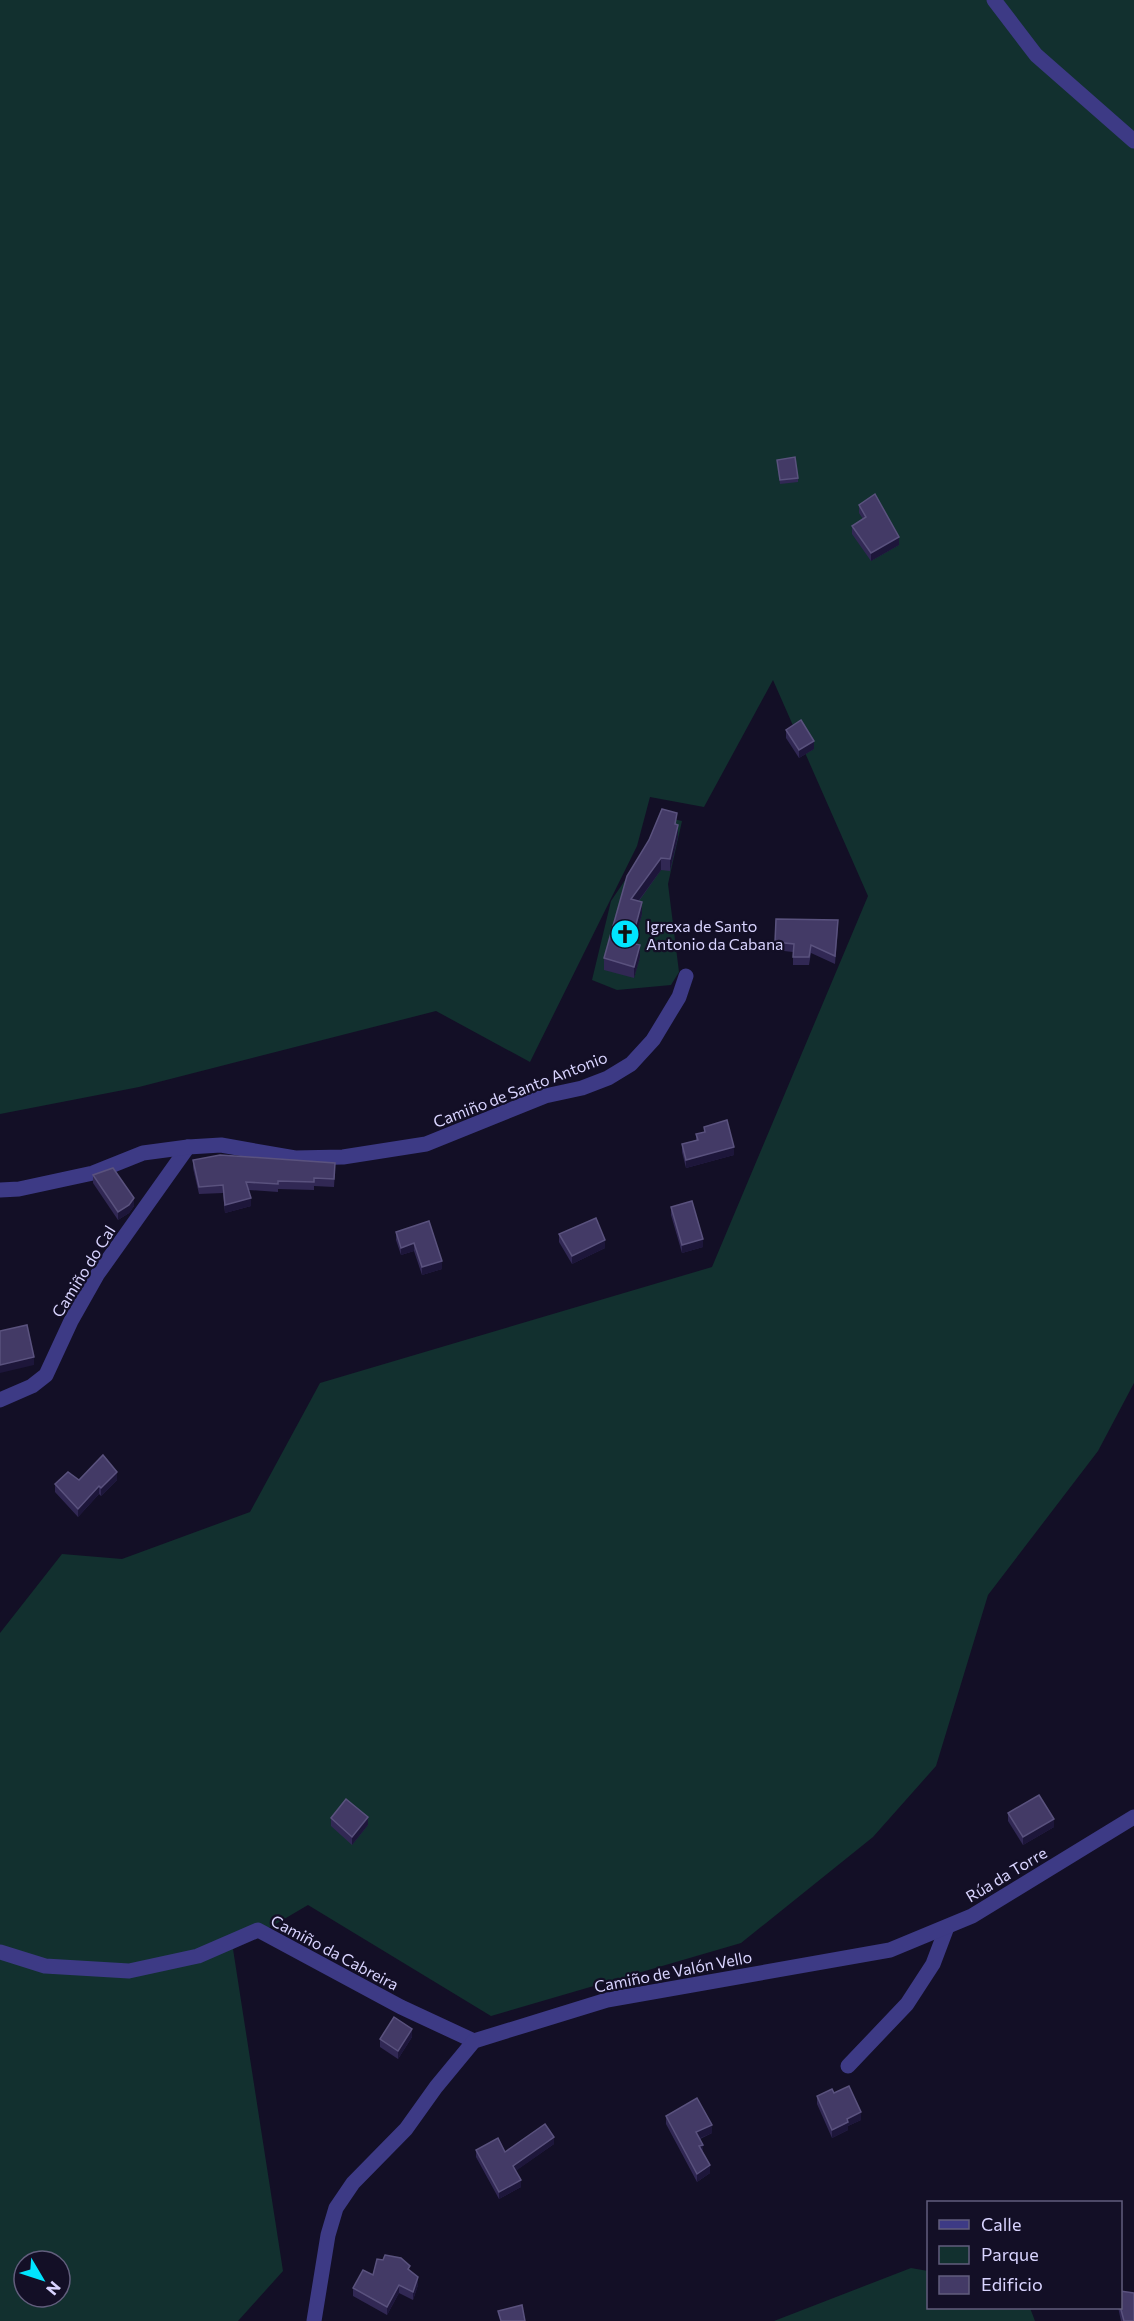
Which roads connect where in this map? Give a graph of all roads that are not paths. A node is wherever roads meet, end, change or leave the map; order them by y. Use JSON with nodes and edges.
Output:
{"nodes":[{"id":1,"x":994,"y":0,"type":"edge"},
{"id":2,"x":1134,"y":141,"type":"edge"},
{"id":3,"x":686,"y":976,"type":"dead end"},
{"id":4,"x":188,"y":1147,"type":"junction"},
{"id":5,"x":0,"y":1190,"type":"edge"},
{"id":6,"x":0,"y":1400,"type":"edge"},
{"id":7,"x":1134,"y":1817,"type":"edge"},
{"id":8,"x":947,"y":1927,"type":"junction"},
{"id":9,"x":890,"y":1950,"type":"joint"},
{"id":10,"x":0,"y":1952,"type":"edge"},
{"id":11,"x":474,"y":2042,"type":"junction"},
{"id":12,"x":848,"y":2066,"type":"dead end"},
{"id":13,"x":314,"y":2321,"type":"edge"}],
"edges":[{"from":1,"to":2,"type":"street"},
{"from":3,"to":4,"type":"street","name":"Camiño de Santo Antonio"},
{"from":4,"to":5,"type":"street","name":"Camiño de Santo Antonio"},
{"from":4,"to":6,"type":"street","name":"Camiño do Cal"},
{"from":7,"to":8,"type":"street","name":"Rúa da Torre"},
{"from":8,"to":9,"type":"street","name":"Rúa da Torre"},
{"from":8,"to":12,"type":"street"},
{"from":9,"to":11,"type":"street","name":"Camiño de Valón Vello"},
{"from":10,"to":11,"type":"street","name":"Camiño da Cabreira"},
{"from":11,"to":13,"type":"street"}]}
